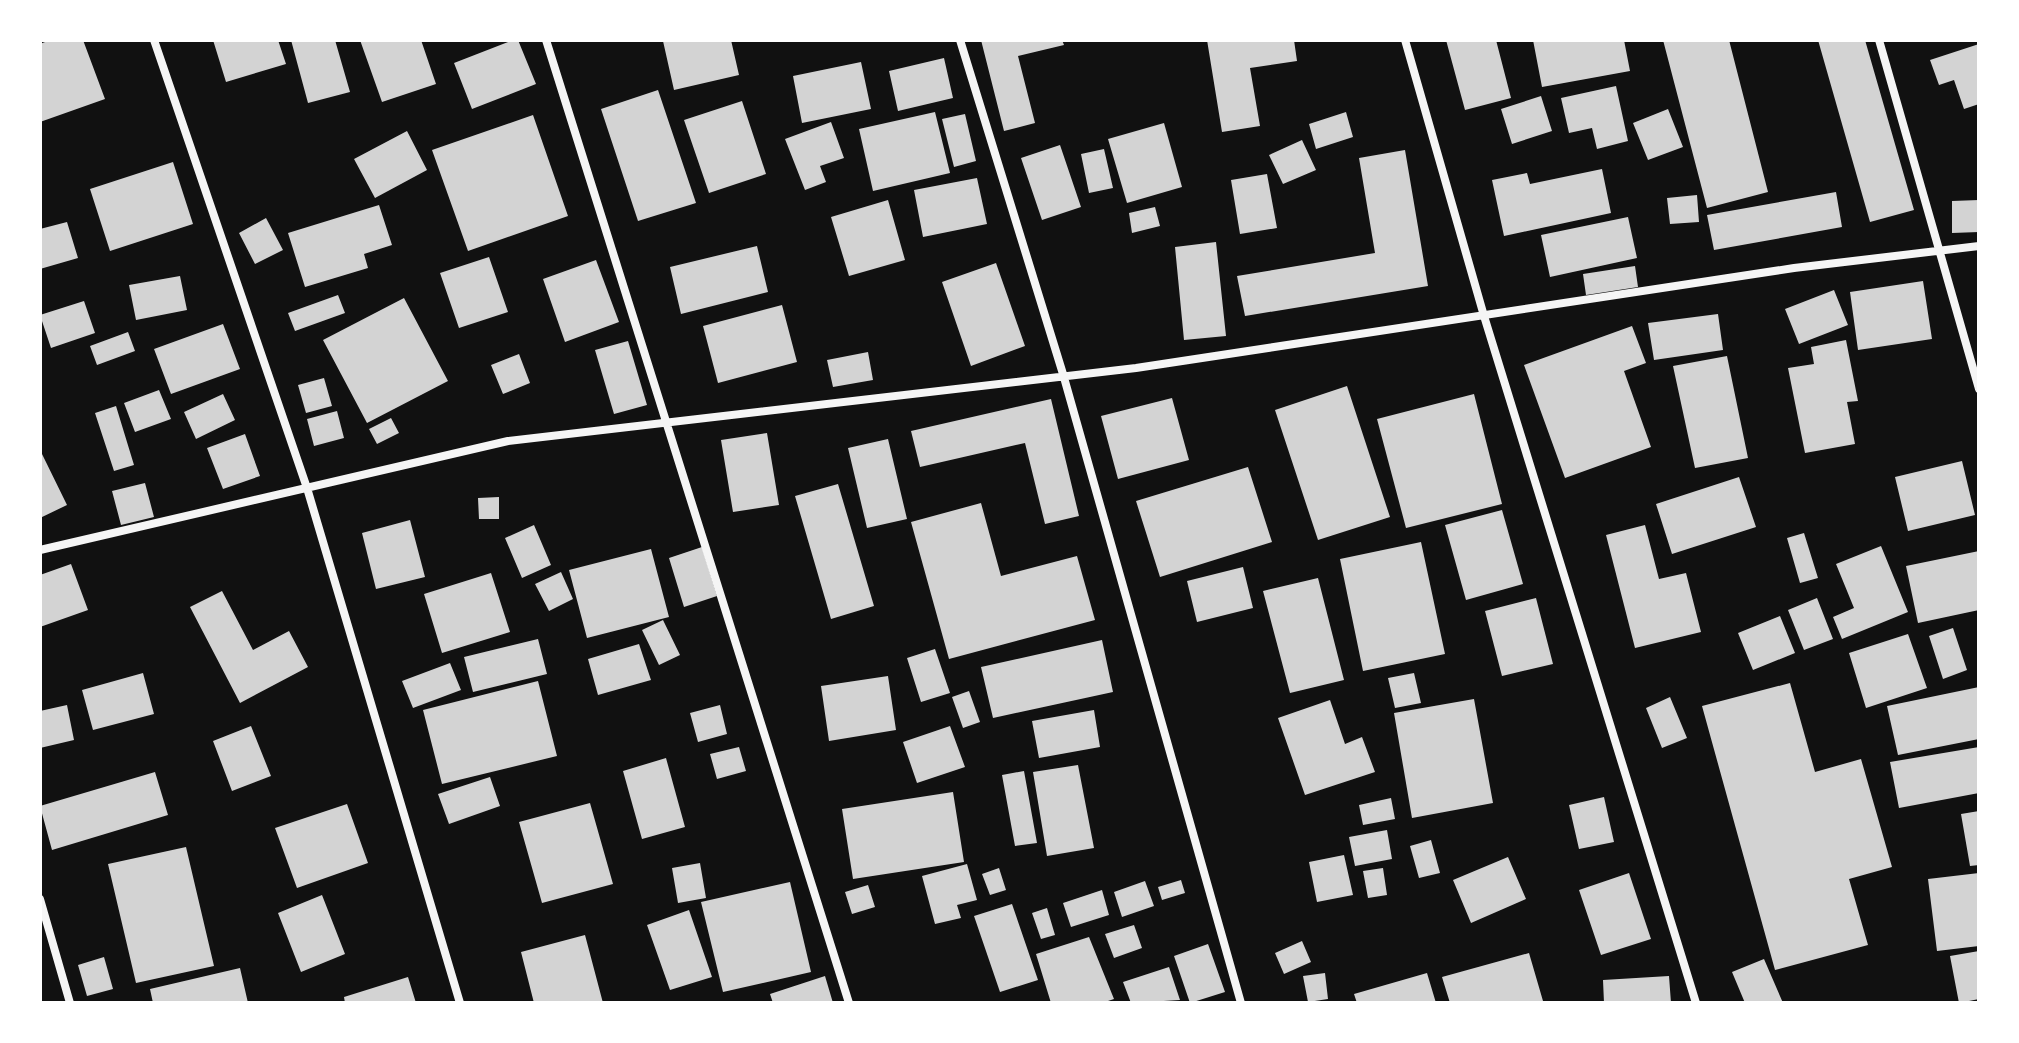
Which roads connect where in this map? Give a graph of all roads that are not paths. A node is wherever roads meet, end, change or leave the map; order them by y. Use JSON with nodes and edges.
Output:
{"nodes":[{"id":1,"x":154,"y":40,"type":"edge"},
{"id":2,"x":546,"y":40,"type":"edge"},
{"id":3,"x":960,"y":40,"type":"edge"},
{"id":4,"x":1405,"y":40,"type":"edge"},
{"id":5,"x":1879,"y":40,"type":"edge"},
{"id":6,"x":1979,"y":246,"type":"edge"},
{"id":7,"x":1938,"y":252,"type":"junction"},
{"id":8,"x":1484,"y":316,"type":"junction"},
{"id":9,"x":1063,"y":374,"type":"junction"},
{"id":10,"x":1979,"y":389,"type":"edge"},
{"id":11,"x":666,"y":423,"type":"junction"},
{"id":12,"x":307,"y":488,"type":"junction"},
{"id":13,"x":40,"y":550,"type":"edge"},
{"id":14,"x":40,"y":899,"type":"edge"},
{"id":15,"x":70,"y":1003,"type":"edge"},
{"id":16,"x":460,"y":1003,"type":"edge"},
{"id":17,"x":849,"y":1003,"type":"edge"},
{"id":18,"x":1241,"y":1003,"type":"edge"},
{"id":19,"x":1696,"y":1003,"type":"edge"}],
"edges":[{"from":1,"to":12,"type":"street"},
{"from":2,"to":11,"type":"street"},
{"from":3,"to":9,"type":"street"},
{"from":4,"to":8,"type":"street"},
{"from":5,"to":7,"type":"street"},
{"from":6,"to":7,"type":"street"},
{"from":7,"to":8,"type":"street"},
{"from":7,"to":10,"type":"street"},
{"from":8,"to":9,"type":"street"},
{"from":8,"to":19,"type":"street"},
{"from":9,"to":11,"type":"street"},
{"from":9,"to":18,"type":"street"},
{"from":11,"to":12,"type":"street"},
{"from":11,"to":17,"type":"street"},
{"from":12,"to":13,"type":"street"},
{"from":12,"to":16,"type":"street"},
{"from":14,"to":15,"type":"street"}]}
